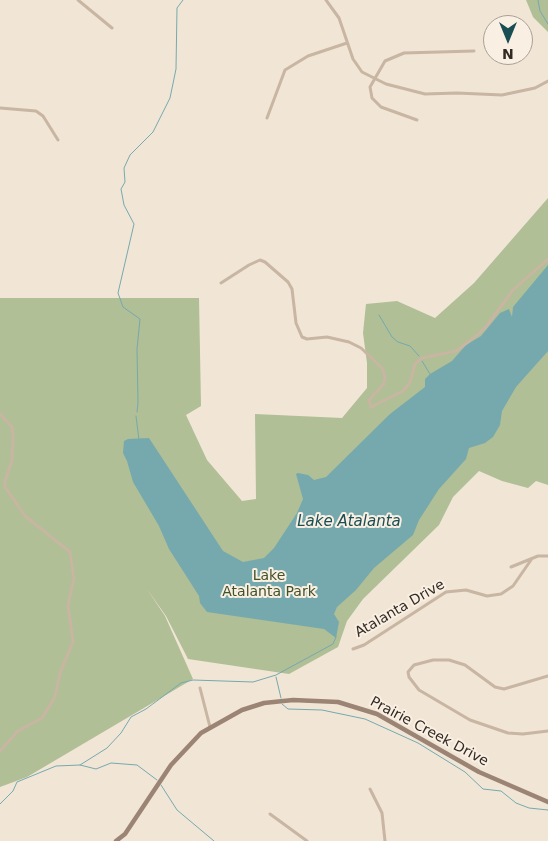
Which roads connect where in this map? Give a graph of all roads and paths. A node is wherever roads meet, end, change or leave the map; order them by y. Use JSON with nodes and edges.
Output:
{"nodes":[{"id":1,"x":78,"y":0,"type":"edge"},
{"id":2,"x":326,"y":0,"type":"edge"},
{"id":3,"x":112,"y":28,"type":"dead end"},
{"id":4,"x":347,"y":43,"type":"junction"},
{"id":5,"x":474,"y":51,"type":"dead end"},
{"id":6,"x":374,"y":79,"type":"junction"},
{"id":7,"x":548,"y":81,"type":"edge"},
{"id":8,"x":0,"y":108,"type":"edge"},
{"id":9,"x":267,"y":118,"type":"dead end"},
{"id":10,"x":417,"y":120,"type":"dead end"},
{"id":11,"x":58,"y":140,"type":"dead end"},
{"id":12,"x":548,"y":259,"type":"edge"},
{"id":13,"x":221,"y":283,"type":"dead end"},
{"id":14,"x":0,"y":414,"type":"edge"},
{"id":15,"x":548,"y":556,"type":"edge"},
{"id":16,"x":531,"y":560,"type":"junction"},
{"id":17,"x":511,"y":567,"type":"dead end"},
{"id":18,"x":353,"y":649,"type":"dead end"},
{"id":19,"x":548,"y":676,"type":"edge"},
{"id":20,"x":200,"y":688,"type":"dead end"},
{"id":21,"x":210,"y":727,"type":"junction"},
{"id":22,"x":548,"y":731,"type":"edge"},
{"id":23,"x":0,"y":751,"type":"edge"},
{"id":24,"x":370,"y":789,"type":"dead end"},
{"id":25,"x":548,"y":802,"type":"edge"},
{"id":26,"x":270,"y":814,"type":"dead end"},
{"id":27,"x":125,"y":834,"type":"junction"},
{"id":28,"x":116,"y":841,"type":"edge"},
{"id":29,"x":121,"y":841,"type":"edge"},
{"id":30,"x":307,"y":841,"type":"edge"},
{"id":31,"x":385,"y":841,"type":"edge"}],
"edges":[{"from":1,"to":3,"type":"street"},
{"from":2,"to":4,"type":"street"},
{"from":4,"to":6,"type":"street"},
{"from":4,"to":9,"type":"street"},
{"from":5,"to":6,"type":"street"},
{"from":6,"to":7,"type":"street"},
{"from":6,"to":10,"type":"street"},
{"from":8,"to":11,"type":"street"},
{"from":12,"to":13,"type":"street"},
{"from":14,"to":23,"type":"street"},
{"from":15,"to":16,"type":"street"},
{"from":16,"to":17,"type":"street"},
{"from":16,"to":18,"type":"street","name":"Atalanta Drive"},
{"from":19,"to":22,"type":"street"},
{"from":20,"to":21,"type":"street"},
{"from":21,"to":25,"type":"main road","name":"Prairie Creek Drive"},
{"from":21,"to":27,"type":"main road","name":"Prairie Creek Drive"},
{"from":24,"to":31,"type":"street"},
{"from":26,"to":30,"type":"street"},
{"from":27,"to":28,"type":"main road","name":"Prairie Creek Drive"},
{"from":27,"to":29,"type":"street"}]}
